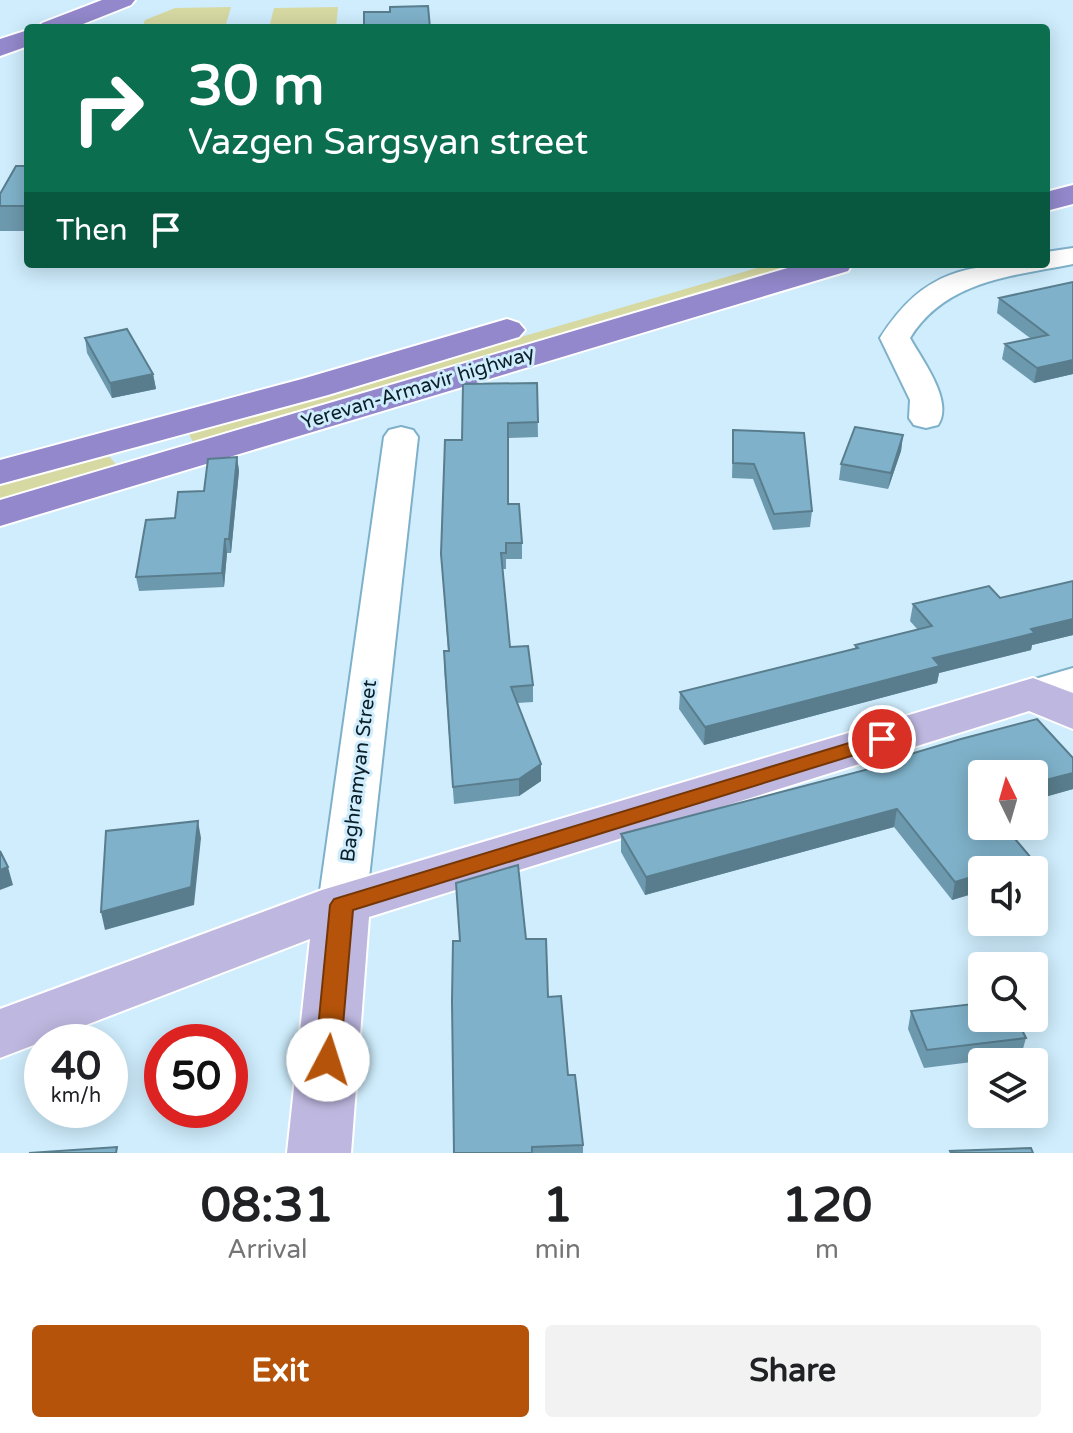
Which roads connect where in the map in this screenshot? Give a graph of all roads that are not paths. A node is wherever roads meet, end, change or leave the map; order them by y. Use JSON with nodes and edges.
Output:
{"nodes":[{"id":1,"x":123,"y":0,"type":"edge"},
{"id":2,"x":61,"y":24,"type":"edge"},
{"id":3,"x":24,"y":39,"type":"edge"},
{"id":4,"x":0,"y":48,"type":"edge"},
{"id":5,"x":1073,"y":168,"type":"edge"},
{"id":6,"x":1050,"y":175,"type":"edge"},
{"id":7,"x":1073,"y":194,"type":"edge"},
{"id":8,"x":1050,"y":201,"type":"edge"},
{"id":9,"x":1073,"y":256,"type":"edge"},
{"id":10,"x":1050,"y":260,"type":"edge"},
{"id":11,"x":727,"y":268,"type":"edge"},
{"id":12,"x":821,"y":268,"type":"edge"},
{"id":13,"x":944,"y":268,"type":"edge"},
{"id":14,"x":1009,"y":268,"type":"edge"},
{"id":15,"x":963,"y":277,"type":"junction"},
{"id":16,"x":926,"y":418,"type":"dead end"},
{"id":17,"x":401,"y":437,"type":"dead end"},
{"id":18,"x":114,"y":461,"type":"junction"},
{"id":19,"x":0,"y":464,"type":"edge"},
{"id":20,"x":0,"y":472,"type":"edge"},
{"id":21,"x":0,"y":513,"type":"edge"},
{"id":22,"x":1060,"y":696,"type":"edge"},
{"id":23,"x":342,"y":905,"type":"junction"},
{"id":24,"x":0,"y":1034,"type":"edge"},
{"id":25,"x":319,"y":1153,"type":"edge"}],
"edges":[{"from":1,"to":2,"type":"highway"},
{"from":3,"to":4,"type":"highway"},
{"from":5,"to":6,"type":"highway"},
{"from":7,"to":8,"type":"highway"},
{"from":9,"to":10,"type":"street"},
{"from":11,"to":18,"type":"highway","name":"Yerevan-Armavir highway"},
{"from":12,"to":18,"type":"highway","name":"Yerevan-Armavir highway"},
{"from":13,"to":15,"type":"street"},
{"from":14,"to":15,"type":"street"},
{"from":15,"to":16,"type":"street"},
{"from":17,"to":23,"type":"street","name":"Baghramyan Street"},
{"from":18,"to":19,"type":"highway"},
{"from":18,"to":20,"type":"highway","name":"Yerevan-Armavir highway"},
{"from":18,"to":21,"type":"highway","name":"Yerevan-Armavir highway"},
{"from":22,"to":23,"type":"main road"},
{"from":23,"to":24,"type":"main road"},
{"from":23,"to":25,"type":"main road","name":"Baghramyan Street"}]}
